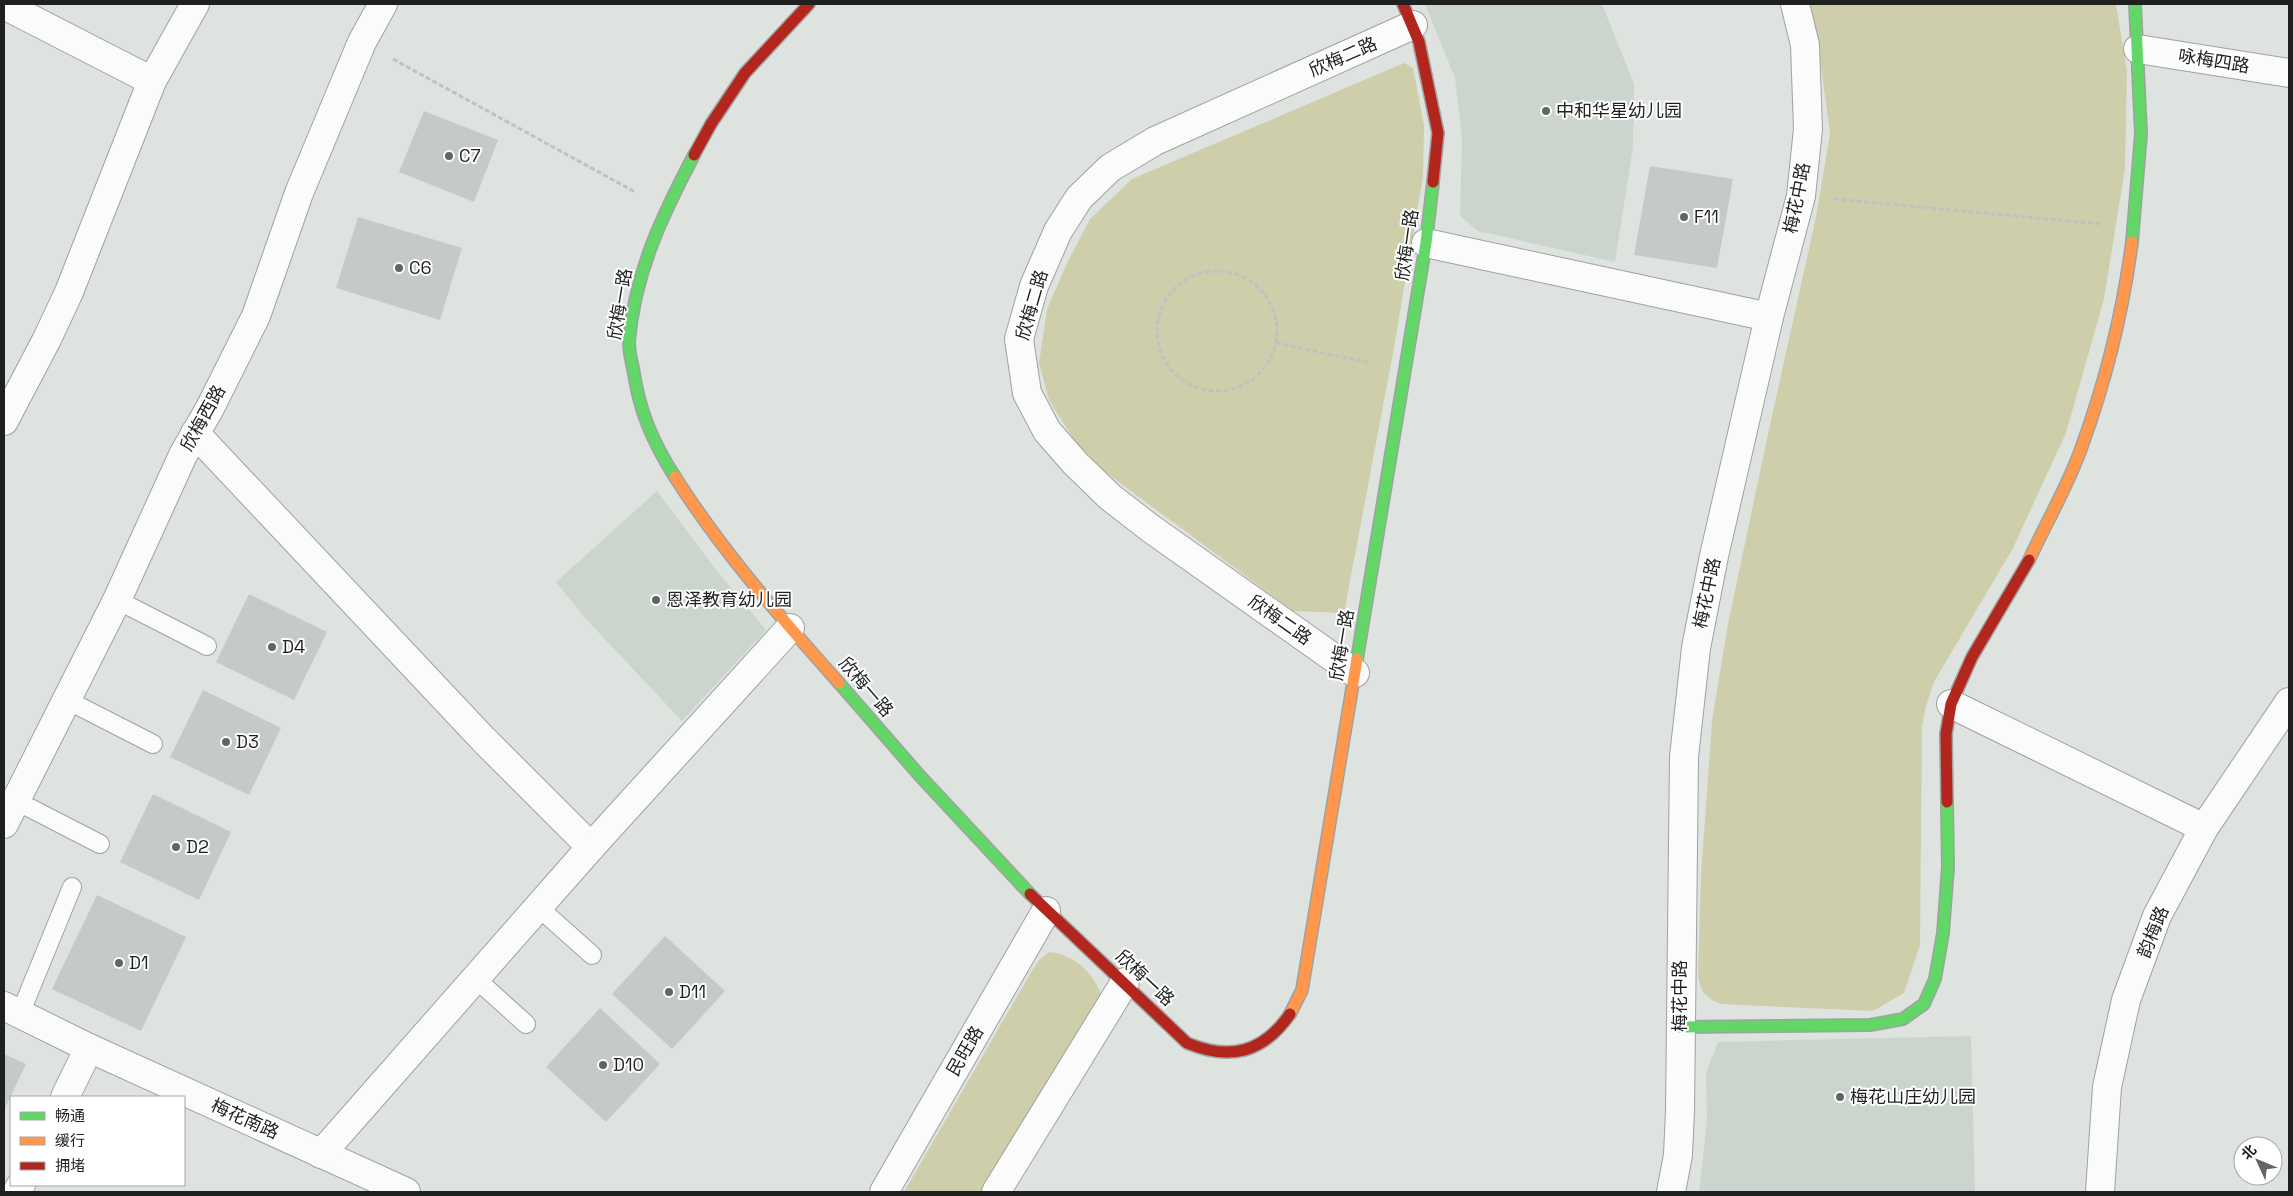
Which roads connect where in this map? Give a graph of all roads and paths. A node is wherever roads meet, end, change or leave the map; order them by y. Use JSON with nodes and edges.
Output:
{"nodes":[{"id":1,"x":195,"y":4,"type":"edge"},
{"id":2,"x":384,"y":4,"type":"edge"},
{"id":3,"x":810,"y":4,"type":"edge"},
{"id":4,"x":1795,"y":4,"type":"edge"},
{"id":5,"x":2135,"y":4,"type":"edge"},
{"id":6,"x":4,"y":5,"type":"edge"},
{"id":7,"x":1408,"y":14,"type":"edge"},
{"id":8,"x":362,"y":42,"type":"junction"},
{"id":9,"x":2138,"y":49,"type":"junction"},
{"id":10,"x":2289,"y":73,"type":"edge"},
{"id":11,"x":152,"y":81,"type":"junction"},
{"id":12,"x":1801,"y":196,"type":"junction"},
{"id":13,"x":666,"y":208,"type":"junction"},
{"id":14,"x":2134,"y":228,"type":"junction"},
{"id":15,"x":1426,"y":243,"type":"junction"},
{"id":16,"x":1769,"y":317,"type":"junction"},
{"id":17,"x":1276,"y":343,"type":"junction"},
{"id":18,"x":1405,"y":370,"type":"junction"},
{"id":19,"x":4,"y":421,"type":"edge"},
{"id":20,"x":195,"y":433,"type":"junction"},
{"id":21,"x":117,"y":600,"type":"junction"},
{"id":22,"x":790,"y":628,"type":"junction"},
{"id":23,"x":207,"y":646,"type":"dead end"},
{"id":24,"x":1355,"y":673,"type":"junction"},
{"id":25,"x":65,"y":699,"type":"junction"},
{"id":26,"x":2289,"y":702,"type":"edge"},
{"id":27,"x":1951,"y":704,"type":"junction"},
{"id":28,"x":153,"y":744,"type":"dead end"},
{"id":29,"x":9,"y":813,"type":"edge"},
{"id":30,"x":2204,"y":828,"type":"junction"},
{"id":31,"x":100,"y":844,"type":"dead end"},
{"id":32,"x":591,"y":846,"type":"junction"},
{"id":33,"x":72,"y":887,"type":"dead end"},
{"id":34,"x":538,"y":907,"type":"junction"},
{"id":35,"x":1046,"y":910,"type":"junction"},
{"id":36,"x":592,"y":955,"type":"dead end"},
{"id":37,"x":475,"y":978,"type":"junction"},
{"id":38,"x":1124,"y":982,"type":"junction"},
{"id":39,"x":12,"y":1010,"type":"edge"},
{"id":40,"x":526,"y":1024,"type":"dead end"},
{"id":41,"x":1680,"y":1027,"type":"junction"},
{"id":42,"x":89,"y":1048,"type":"junction"},
{"id":43,"x":65,"y":1096,"type":"edge"},
{"id":44,"x":321,"y":1154,"type":"junction"},
{"id":45,"x":406,"y":1192,"type":"edge"},
{"id":46,"x":884,"y":1192,"type":"edge"},
{"id":47,"x":996,"y":1192,"type":"edge"},
{"id":48,"x":1671,"y":1192,"type":"edge"},
{"id":49,"x":2100,"y":1192,"type":"edge"}],
"edges":[{"from":1,"to":11,"type":"street"},
{"from":2,"to":8,"type":"street","name":"欣梅西路"},
{"from":3,"to":13,"type":"street","name":"欣梅一路"},
{"from":4,"to":12,"type":"street","name":"梅花中路"},
{"from":5,"to":9,"type":"street"},
{"from":6,"to":11,"type":"street"},
{"from":7,"to":15,"type":"street","name":"欣梅一路"},
{"from":7,"to":24,"type":"street","name":"欣梅二路"},
{"from":8,"to":13,"type":"path"},
{"from":8,"to":20,"type":"street","name":"欣梅西路"},
{"from":9,"to":10,"type":"street","name":"咏梅四路"},
{"from":9,"to":14,"type":"street"},
{"from":11,"to":19,"type":"street"},
{"from":12,"to":14,"type":"path"},
{"from":12,"to":16,"type":"street","name":"梅花中路"},
{"from":13,"to":22,"type":"street","name":"欣梅一路"},
{"from":14,"to":27,"type":"street"},
{"from":15,"to":16,"type":"street"},
{"from":15,"to":18,"type":"street","name":"欣梅一路"},
{"from":16,"to":41,"type":"street","name":"梅花中路"},
{"from":17,"to":17,"type":"path"},
{"from":17,"to":18,"type":"path"},
{"from":18,"to":24,"type":"street","name":"欣梅一路"},
{"from":20,"to":21,"type":"street","name":"欣梅西路"},
{"from":20,"to":32,"type":"street"},
{"from":21,"to":23,"type":"lane"},
{"from":21,"to":25,"type":"street","name":"欣梅西路"},
{"from":22,"to":32,"type":"street"},
{"from":22,"to":35,"type":"street","name":"欣梅一路"},
{"from":24,"to":38,"type":"street","name":"欣梅一路"},
{"from":25,"to":28,"type":"lane"},
{"from":25,"to":29,"type":"street","name":"欣梅西路"},
{"from":26,"to":30,"type":"street","name":"韵梅路"},
{"from":27,"to":30,"type":"street"},
{"from":27,"to":41,"type":"street"},
{"from":29,"to":31,"type":"lane"},
{"from":30,"to":49,"type":"street","name":"韵梅路"},
{"from":32,"to":34,"type":"street"},
{"from":33,"to":39,"type":"lane"},
{"from":34,"to":36,"type":"lane"},
{"from":34,"to":37,"type":"street"},
{"from":35,"to":38,"type":"street","name":"欣梅一路"},
{"from":35,"to":46,"type":"street","name":"民旺路"},
{"from":37,"to":40,"type":"lane"},
{"from":37,"to":44,"type":"street"},
{"from":38,"to":47,"type":"street"},
{"from":39,"to":42,"type":"street","name":"梅花南路"},
{"from":41,"to":48,"type":"street","name":"梅花中路"},
{"from":42,"to":43,"type":"street"},
{"from":42,"to":44,"type":"street","name":"梅花南路"},
{"from":44,"to":45,"type":"street","name":"梅花南路"}]}
